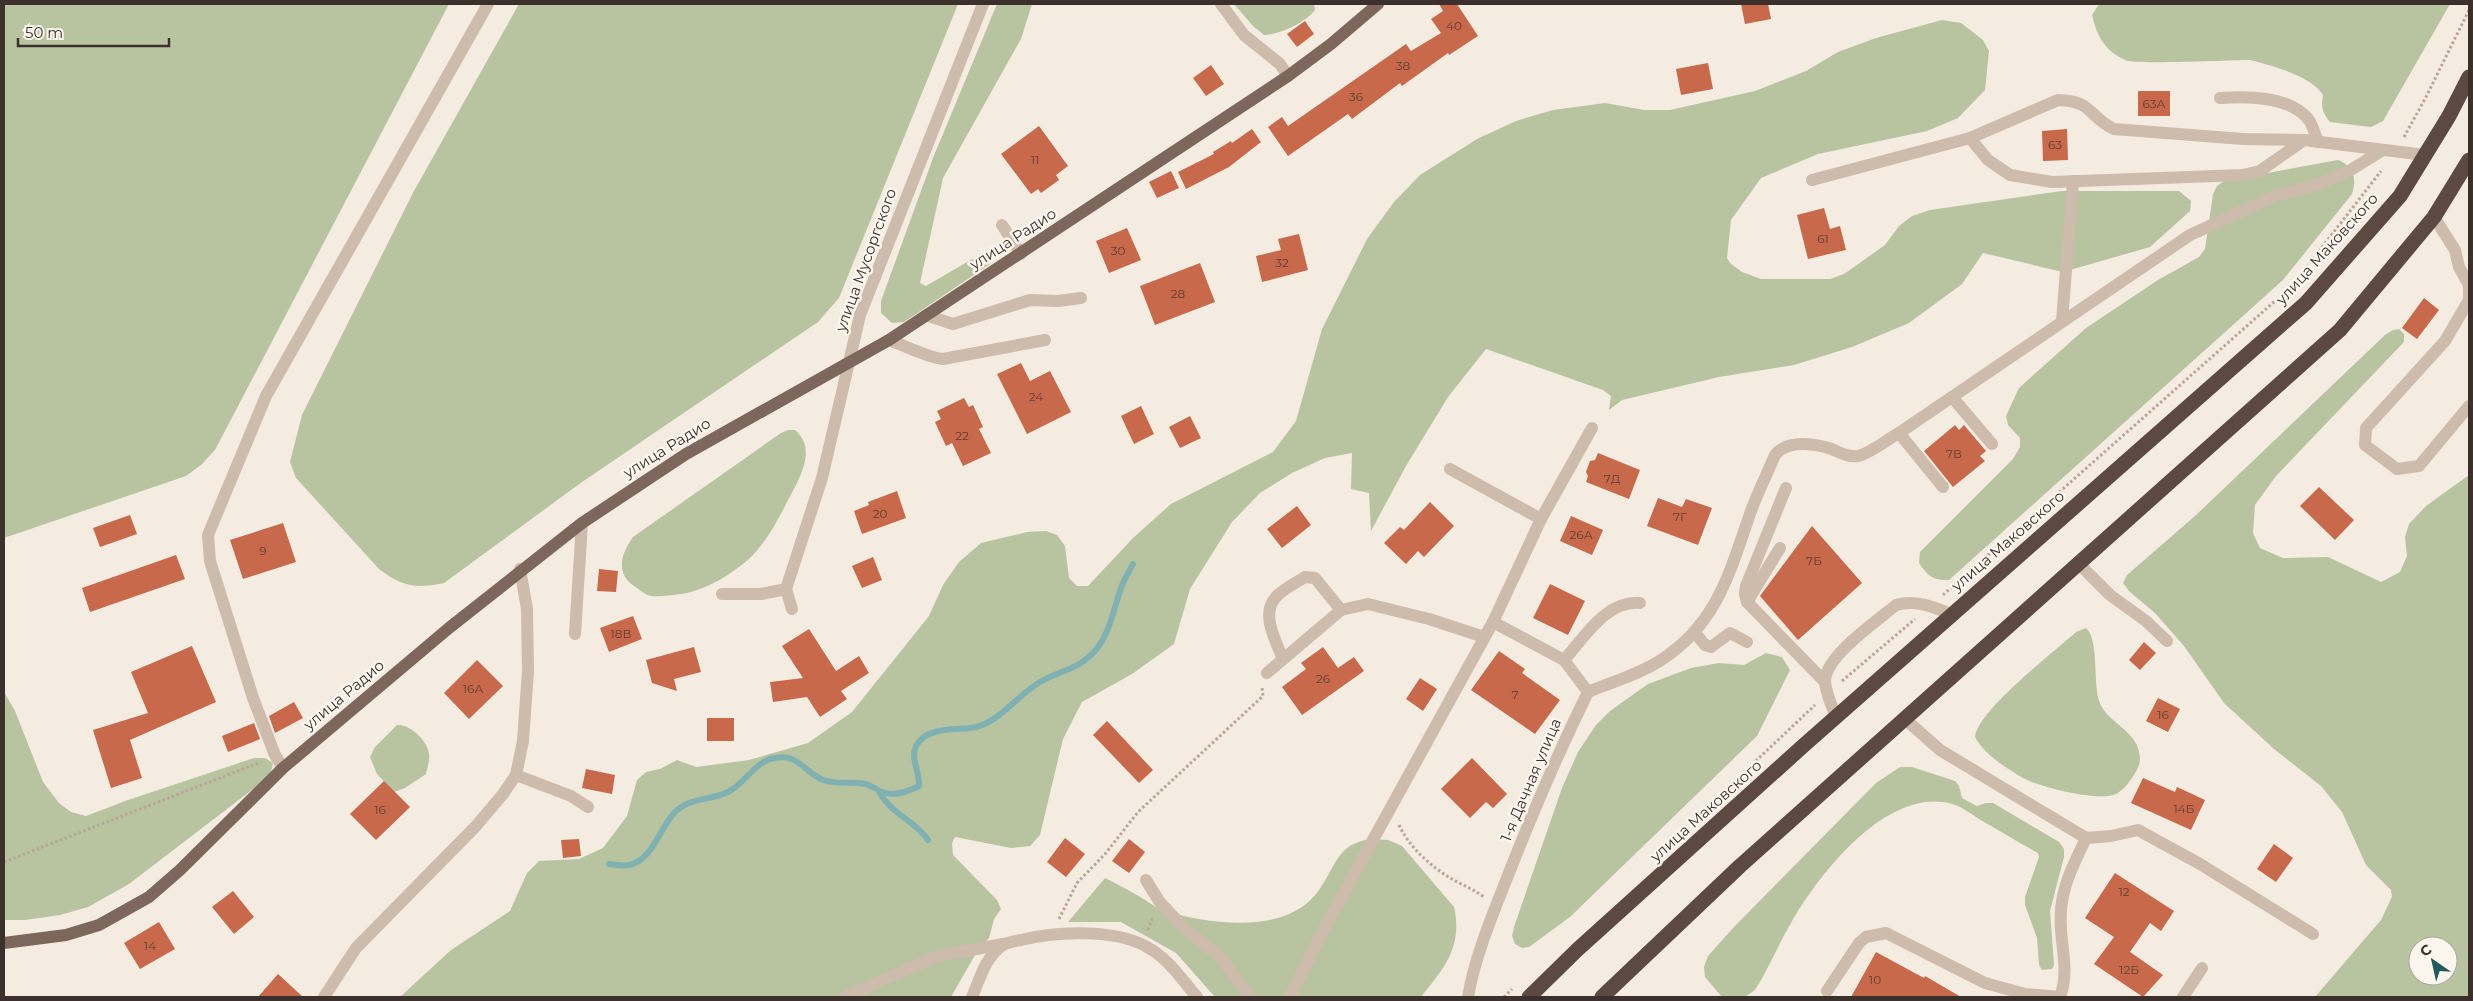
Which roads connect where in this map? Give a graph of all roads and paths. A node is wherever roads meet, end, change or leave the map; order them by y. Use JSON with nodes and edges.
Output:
{"nodes":[{"id":1,"x":488,"y":4,"type":"edge"},
{"id":2,"x":983,"y":4,"type":"edge"},
{"id":3,"x":1220,"y":4,"type":"edge"},
{"id":4,"x":1378,"y":4,"type":"edge"},
{"id":5,"x":2469,"y":10,"type":"edge"},
{"id":6,"x":1288,"y":76,"type":"junction"},
{"id":7,"x":2469,"y":77,"type":"edge"},
{"id":8,"x":2220,"y":98,"type":"dead end"},
{"id":9,"x":1970,"y":138,"type":"junction"},
{"id":10,"x":2304,"y":140,"type":"junction"},
{"id":11,"x":2318,"y":142,"type":"junction"},
{"id":12,"x":2383,"y":150,"type":"junction"},
{"id":13,"x":2396,"y":150,"type":"junction"},
{"id":14,"x":2425,"y":156,"type":"junction"},
{"id":15,"x":2469,"y":160,"type":"edge"},
{"id":16,"x":1812,"y":180,"type":"dead end"},
{"id":17,"x":2073,"y":181,"type":"junction"},
{"id":18,"x":2434,"y":217,"type":"junction"},
{"id":19,"x":1002,"y":224,"type":"dead end"},
{"id":20,"x":1021,"y":254,"type":"junction"},
{"id":21,"x":2469,"y":285,"type":"edge"},
{"id":22,"x":1081,"y":298,"type":"dead end"},
{"id":23,"x":926,"y":315,"type":"junction"},
{"id":24,"x":2062,"y":321,"type":"junction"},
{"id":25,"x":889,"y":340,"type":"junction"},
{"id":26,"x":1045,"y":340,"type":"dead end"},
{"id":27,"x":848,"y":364,"type":"junction"},
{"id":28,"x":1952,"y":397,"type":"junction"},
{"id":29,"x":2469,"y":406,"type":"edge"},
{"id":30,"x":1592,"y":428,"type":"dead end"},
{"id":31,"x":1899,"y":433,"type":"junction"},
{"id":32,"x":1992,"y":444,"type":"dead end"},
{"id":33,"x":1450,"y":469,"type":"dead end"},
{"id":34,"x":1943,"y":487,"type":"dead end"},
{"id":35,"x":1786,"y":488,"type":"dead end"},
{"id":36,"x":1542,"y":519,"type":"junction"},
{"id":37,"x":582,"y":523,"type":"junction"},
{"id":38,"x":1780,"y":548,"type":"dead end"},
{"id":39,"x":2079,"y":564,"type":"junction"},
{"id":40,"x":520,"y":569,"type":"junction"},
{"id":41,"x":786,"y":589,"type":"junction"},
{"id":42,"x":722,"y":594,"type":"dead end"},
{"id":43,"x":1640,"y":602,"type":"dead end"},
{"id":44,"x":1747,"y":602,"type":"junction"},
{"id":45,"x":1931,"y":606,"type":"junction"},
{"id":46,"x":792,"y":609,"type":"dead end"},
{"id":47,"x":1341,"y":610,"type":"junction"},
{"id":48,"x":1952,"y":614,"type":"junction"},
{"id":49,"x":1493,"y":622,"type":"junction"},
{"id":50,"x":1695,"y":633,"type":"junction"},
{"id":51,"x":575,"y":634,"type":"dead end"},
{"id":52,"x":1484,"y":637,"type":"junction"},
{"id":53,"x":2167,"y":640,"type":"dead end"},
{"id":54,"x":1747,"y":642,"type":"dead end"},
{"id":55,"x":1283,"y":659,"type":"junction"},
{"id":56,"x":1564,"y":660,"type":"junction"},
{"id":57,"x":1267,"y":673,"type":"joint"},
{"id":58,"x":1826,"y":688,"type":"junction"},
{"id":59,"x":1588,"y":692,"type":"junction"},
{"id":60,"x":1836,"y":717,"type":"junction"},
{"id":61,"x":1905,"y":719,"type":"junction"},
{"id":62,"x":275,"y":755,"type":"junction"},
{"id":63,"x":283,"y":768,"type":"junction"},
{"id":64,"x":516,"y":774,"type":"junction"},
{"id":65,"x":1400,"y":794,"type":"junction"},
{"id":66,"x":1720,"y":795,"type":"dead end"},
{"id":67,"x":588,"y":807,"type":"dead end"},
{"id":68,"x":2086,"y":838,"type":"junction"},
{"id":69,"x":4,"y":862,"type":"edge"},
{"id":70,"x":1146,"y":880,"type":"dead end"},
{"id":71,"x":1159,"y":901,"type":"junction"},
{"id":72,"x":1496,"y":907,"type":"junction"},
{"id":73,"x":1054,"y":934,"type":"junction"},
{"id":74,"x":2313,"y":934,"type":"dead end"},
{"id":75,"x":4,"y":943,"type":"edge"},
{"id":76,"x":1003,"y":944,"type":"junction"},
{"id":77,"x":1143,"y":944,"type":"junction"},
{"id":78,"x":2202,"y":968,"type":"dead end"},
{"id":79,"x":1518,"y":984,"type":"dead end"},
{"id":80,"x":1827,"y":991,"type":"dead end"},
{"id":81,"x":324,"y":997,"type":"edge"},
{"id":82,"x":844,"y":997,"type":"edge"},
{"id":83,"x":972,"y":997,"type":"edge"},
{"id":84,"x":1197,"y":997,"type":"edge"},
{"id":85,"x":1250,"y":997,"type":"edge"},
{"id":86,"x":1290,"y":997,"type":"edge"},
{"id":87,"x":1468,"y":997,"type":"edge"},
{"id":88,"x":1504,"y":997,"type":"edge"},
{"id":89,"x":1529,"y":997,"type":"edge"},
{"id":90,"x":1602,"y":997,"type":"edge"},
{"id":91,"x":2061,"y":997,"type":"edge"},
{"id":92,"x":2183,"y":997,"type":"edge"}],
"edges":[{"from":1,"to":62,"type":"street"},
{"from":2,"to":27,"type":"street","name":"улица Мусоргского"},
{"from":3,"to":6,"type":"street"},
{"from":4,"to":6,"type":"main road","name":"улица Радио"},
{"from":5,"to":13,"type":"path"},
{"from":6,"to":20,"type":"main road","name":"улица Радио"},
{"from":7,"to":14,"type":"highway","name":"улица Маковского"},
{"from":8,"to":11,"type":"street"},
{"from":9,"to":10,"type":"street"},
{"from":9,"to":16,"type":"street"},
{"from":9,"to":17,"type":"street"},
{"from":10,"to":11,"type":"street"},
{"from":10,"to":17,"type":"street"},
{"from":11,"to":12,"type":"street"},
{"from":12,"to":13,"type":"street"},
{"from":12,"to":24,"type":"street"},
{"from":13,"to":14,"type":"street"},
{"from":13,"to":45,"type":"path"},
{"from":14,"to":48,"type":"highway","name":"улица Маковского"},
{"from":15,"to":18,"type":"highway"},
{"from":17,"to":24,"type":"street"},
{"from":18,"to":21,"type":"street"},
{"from":18,"to":39,"type":"highway"},
{"from":19,"to":20,"type":"street"},
{"from":20,"to":23,"type":"main road","name":"улица Радио"},
{"from":21,"to":29,"type":"street"},
{"from":22,"to":23,"type":"street"},
{"from":23,"to":25,"type":"main road","name":"улица Радио"},
{"from":24,"to":28,"type":"street"},
{"from":25,"to":26,"type":"street"},
{"from":25,"to":27,"type":"main road","name":"улица Радио"},
{"from":27,"to":37,"type":"main road","name":"улица Радио"},
{"from":27,"to":41,"type":"street","name":"улица Мусоргского"},
{"from":28,"to":31,"type":"street"},
{"from":28,"to":32,"type":"street"},
{"from":30,"to":36,"type":"street"},
{"from":31,"to":34,"type":"street"},
{"from":31,"to":50,"type":"street"},
{"from":33,"to":36,"type":"street"},
{"from":35,"to":44,"type":"street"},
{"from":36,"to":49,"type":"street"},
{"from":37,"to":40,"type":"main road","name":"улица Радио"},
{"from":37,"to":51,"type":"street"},
{"from":38,"to":44,"type":"street"},
{"from":39,"to":53,"type":"street"},
{"from":39,"to":61,"type":"highway"},
{"from":40,"to":63,"type":"main road","name":"улица Радио"},
{"from":40,"to":64,"type":"street"},
{"from":41,"to":42,"type":"street"},
{"from":41,"to":46,"type":"street"},
{"from":43,"to":56,"type":"street"},
{"from":44,"to":58,"type":"street"},
{"from":45,"to":48,"type":"street"},
{"from":45,"to":58,"type":"path"},
{"from":45,"to":58,"type":"street"},
{"from":47,"to":52,"type":"street"},
{"from":47,"to":55,"type":"street"},
{"from":47,"to":55,"type":"street"},
{"from":48,"to":60,"type":"highway","name":"улица Маковского"},
{"from":49,"to":52,"type":"street"},
{"from":49,"to":56,"type":"street"},
{"from":50,"to":54,"type":"street"},
{"from":50,"to":59,"type":"street"},
{"from":52,"to":65,"type":"street"},
{"from":55,"to":57,"type":"street"},
{"from":56,"to":59,"type":"street"},
{"from":57,"to":73,"type":"path"},
{"from":58,"to":60,"type":"street"},
{"from":58,"to":66,"type":"path"},
{"from":59,"to":72,"type":"street","name":"1-я Дачная улица"},
{"from":60,"to":89,"type":"highway","name":"улица Маковского"},
{"from":61,"to":68,"type":"street"},
{"from":61,"to":90,"type":"highway"},
{"from":62,"to":63,"type":"street"},
{"from":62,"to":69,"type":"path"},
{"from":63,"to":75,"type":"main road","name":"улица Радио"},
{"from":64,"to":67,"type":"street"},
{"from":64,"to":81,"type":"street"},
{"from":65,"to":72,"type":"path"},
{"from":65,"to":86,"type":"street"},
{"from":68,"to":74,"type":"street"},
{"from":68,"to":91,"type":"street"},
{"from":70,"to":71,"type":"street"},
{"from":71,"to":77,"type":"path"},
{"from":71,"to":85,"type":"street"},
{"from":72,"to":87,"type":"street","name":"1-я Дачная улица"},
{"from":73,"to":76,"type":"street"},
{"from":73,"to":77,"type":"street"},
{"from":76,"to":82,"type":"street"},
{"from":76,"to":83,"type":"street"},
{"from":77,"to":84,"type":"street"},
{"from":78,"to":92,"type":"street"},
{"from":79,"to":88,"type":"path"},
{"from":80,"to":91,"type":"street"}]}
